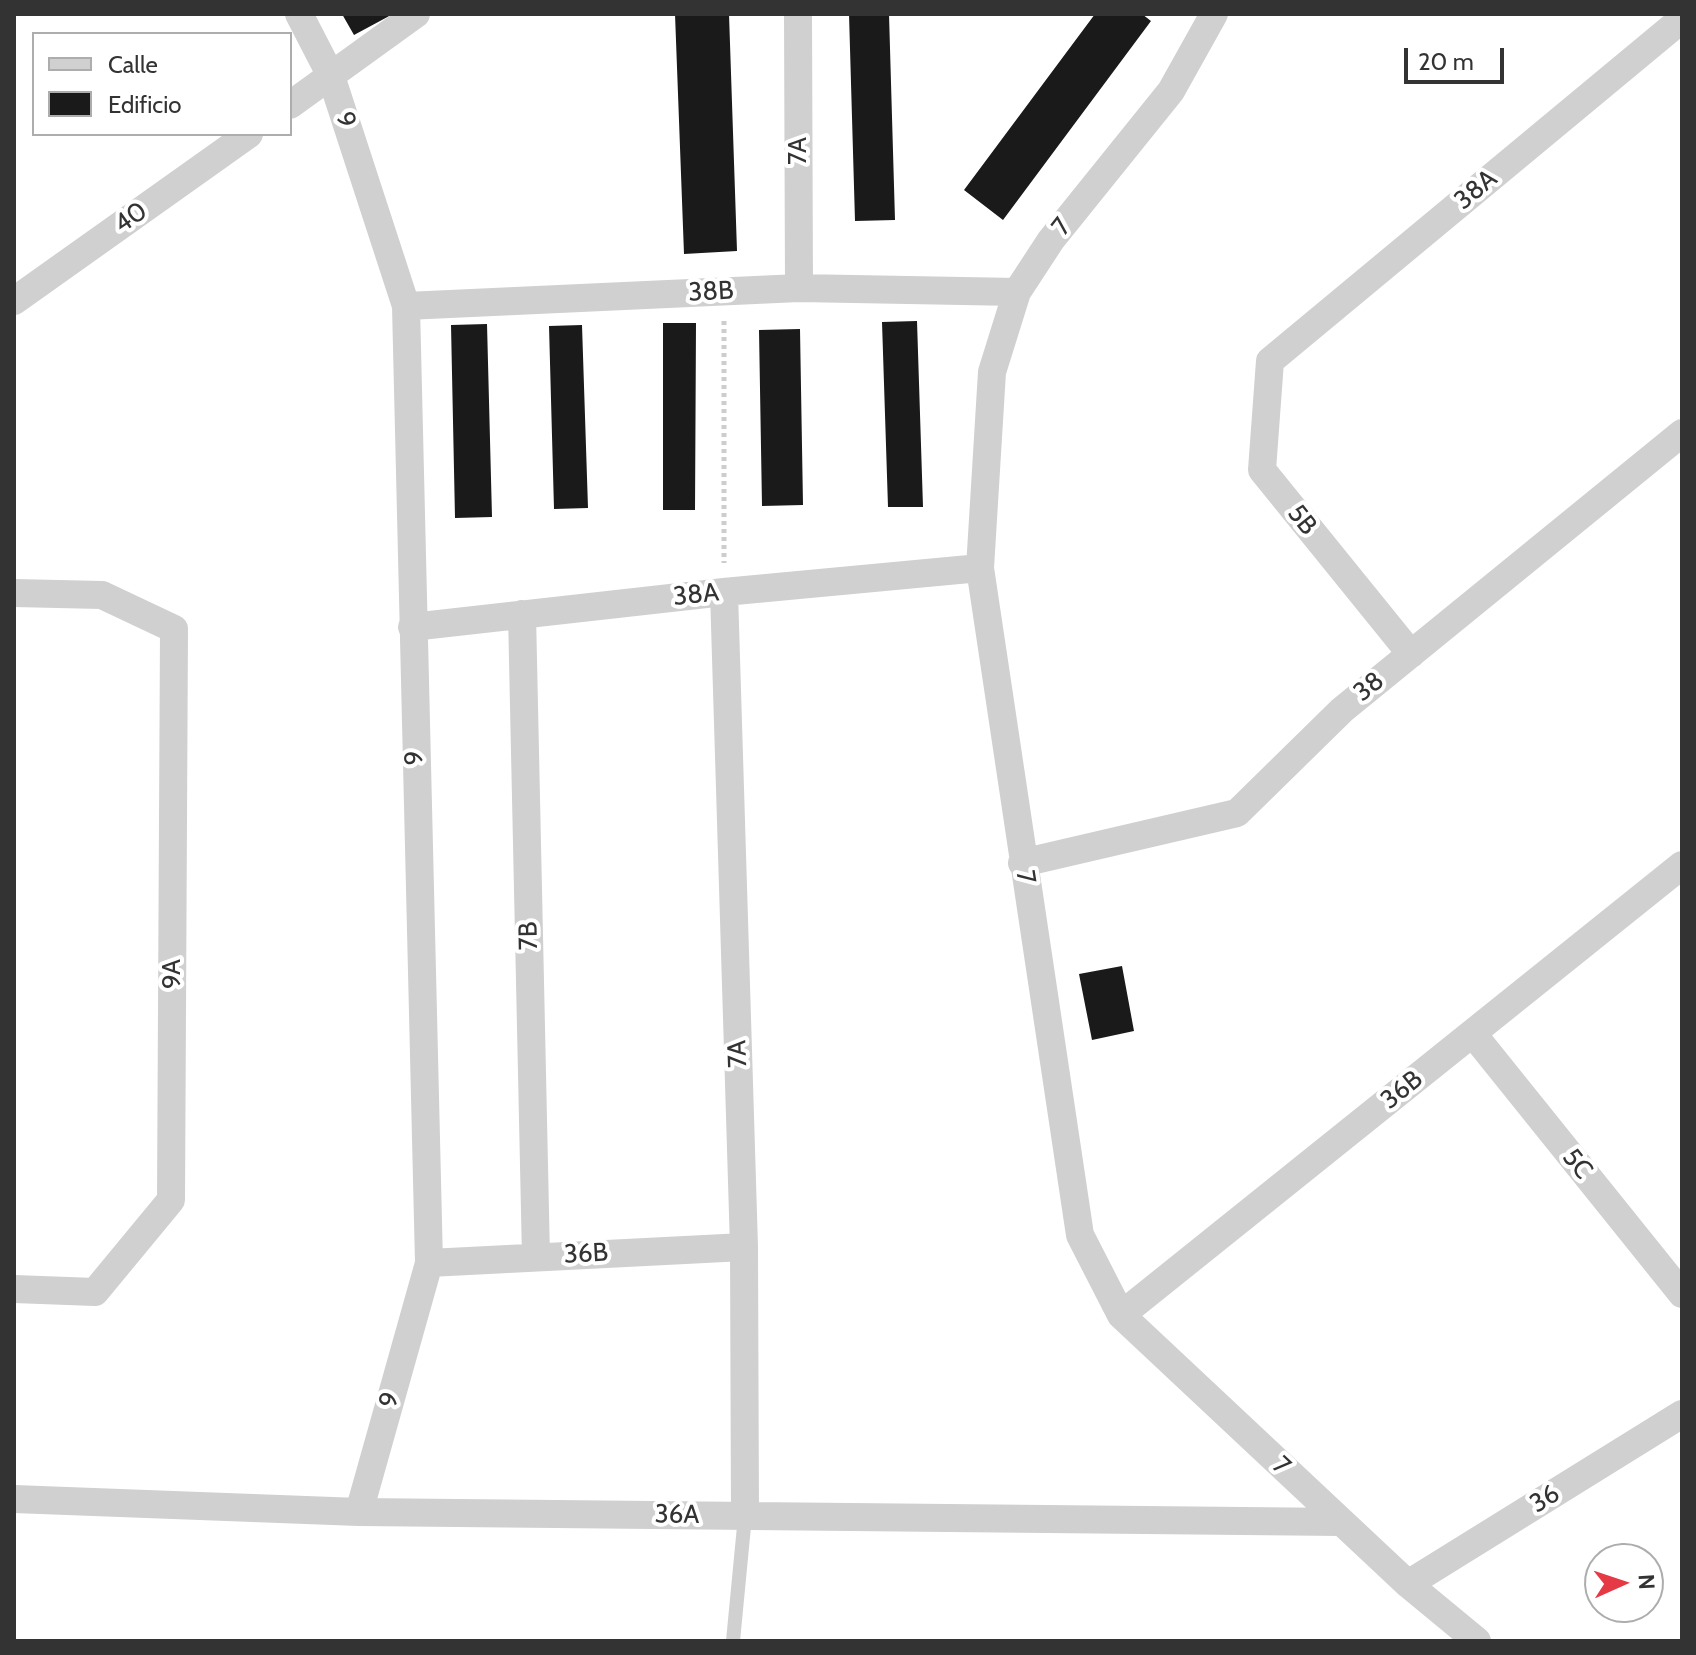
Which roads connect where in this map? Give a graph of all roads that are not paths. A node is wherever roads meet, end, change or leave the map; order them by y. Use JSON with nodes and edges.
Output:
{"nodes":[{"id":1,"x":299,"y":14,"type":"edge"},
{"id":2,"x":416,"y":14,"type":"edge"},
{"id":3,"x":798,"y":14,"type":"edge"},
{"id":4,"x":1214,"y":14,"type":"edge"},
{"id":5,"x":1682,"y":19,"type":"edge"},
{"id":6,"x":331,"y":76,"type":"junction"},
{"id":7,"x":292,"y":104,"type":"edge"},
{"id":8,"x":246,"y":136,"type":"edge"},
{"id":9,"x":799,"y":288,"type":"junction"},
{"id":10,"x":1017,"y":292,"type":"junction"},
{"id":11,"x":14,"y":301,"type":"edge"},
{"id":12,"x":406,"y":306,"type":"junction"},
{"id":13,"x":1270,"y":361,"type":"joint"},
{"id":14,"x":1682,"y":433,"type":"edge"},
{"id":15,"x":980,"y":568,"type":"junction"},
{"id":16,"x":724,"y":592,"type":"junction"},
{"id":17,"x":14,"y":593,"type":"edge"},
{"id":18,"x":522,"y":614,"type":"junction"},
{"id":19,"x":412,"y":627,"type":"junction"},
{"id":20,"x":1411,"y":654,"type":"junction"},
{"id":21,"x":1022,"y":863,"type":"junction"},
{"id":22,"x":1682,"y":865,"type":"edge"},
{"id":23,"x":1473,"y":1034,"type":"junction"},
{"id":24,"x":744,"y":1247,"type":"junction"},
{"id":25,"x":536,"y":1257,"type":"junction"},
{"id":26,"x":429,"y":1263,"type":"junction"},
{"id":27,"x":14,"y":1289,"type":"edge"},
{"id":28,"x":1682,"y":1294,"type":"edge"},
{"id":29,"x":1121,"y":1315,"type":"junction"},
{"id":30,"x":1682,"y":1414,"type":"edge"},
{"id":31,"x":14,"y":1499,"type":"edge"},
{"id":32,"x":359,"y":1512,"type":"junction"},
{"id":33,"x":745,"y":1516,"type":"junction"},
{"id":34,"x":1341,"y":1522,"type":"junction"},
{"id":35,"x":1408,"y":1584,"type":"junction"},
{"id":36,"x":733,"y":1641,"type":"edge"},
{"id":37,"x":1477,"y":1641,"type":"edge"}],
"edges":[{"from":1,"to":6,"type":"street","name":"9"},
{"from":2,"to":6,"type":"street"},
{"from":3,"to":9,"type":"street","name":"7A"},
{"from":4,"to":10,"type":"street","name":"7"},
{"from":5,"to":13,"type":"street","name":"38A"},
{"from":6,"to":7,"type":"street"},
{"from":6,"to":12,"type":"street","name":"9"},
{"from":8,"to":11,"type":"street","name":"40"},
{"from":9,"to":10,"type":"street","name":"38B"},
{"from":9,"to":12,"type":"street","name":"38B"},
{"from":10,"to":15,"type":"street","name":"7"},
{"from":12,"to":19,"type":"street","name":"9"},
{"from":13,"to":20,"type":"street","name":"5B"},
{"from":14,"to":20,"type":"street","name":"38"},
{"from":15,"to":16,"type":"street","name":"38A"},
{"from":15,"to":21,"type":"street","name":"7"},
{"from":16,"to":18,"type":"street","name":"38A"},
{"from":16,"to":24,"type":"street","name":"7A"},
{"from":17,"to":27,"type":"street","name":"9A"},
{"from":18,"to":19,"type":"street","name":"38A"},
{"from":18,"to":25,"type":"street","name":"7B"},
{"from":19,"to":26,"type":"street","name":"9"},
{"from":20,"to":21,"type":"street","name":"38"},
{"from":21,"to":29,"type":"street","name":"7"},
{"from":22,"to":23,"type":"street","name":"36B"},
{"from":23,"to":28,"type":"street","name":"5C"},
{"from":23,"to":29,"type":"street","name":"36B"},
{"from":24,"to":25,"type":"street","name":"36B"},
{"from":24,"to":33,"type":"street","name":"7A"},
{"from":25,"to":26,"type":"street","name":"36B"},
{"from":26,"to":32,"type":"street","name":"9"},
{"from":29,"to":34,"type":"street","name":"7"},
{"from":30,"to":35,"type":"street","name":"36"},
{"from":31,"to":32,"type":"street","name":"36A"},
{"from":32,"to":33,"type":"street","name":"36A"},
{"from":33,"to":34,"type":"street","name":"36A"},
{"from":33,"to":36,"type":"lane"},
{"from":34,"to":35,"type":"street","name":"7"},
{"from":35,"to":37,"type":"street","name":"7"}]}
